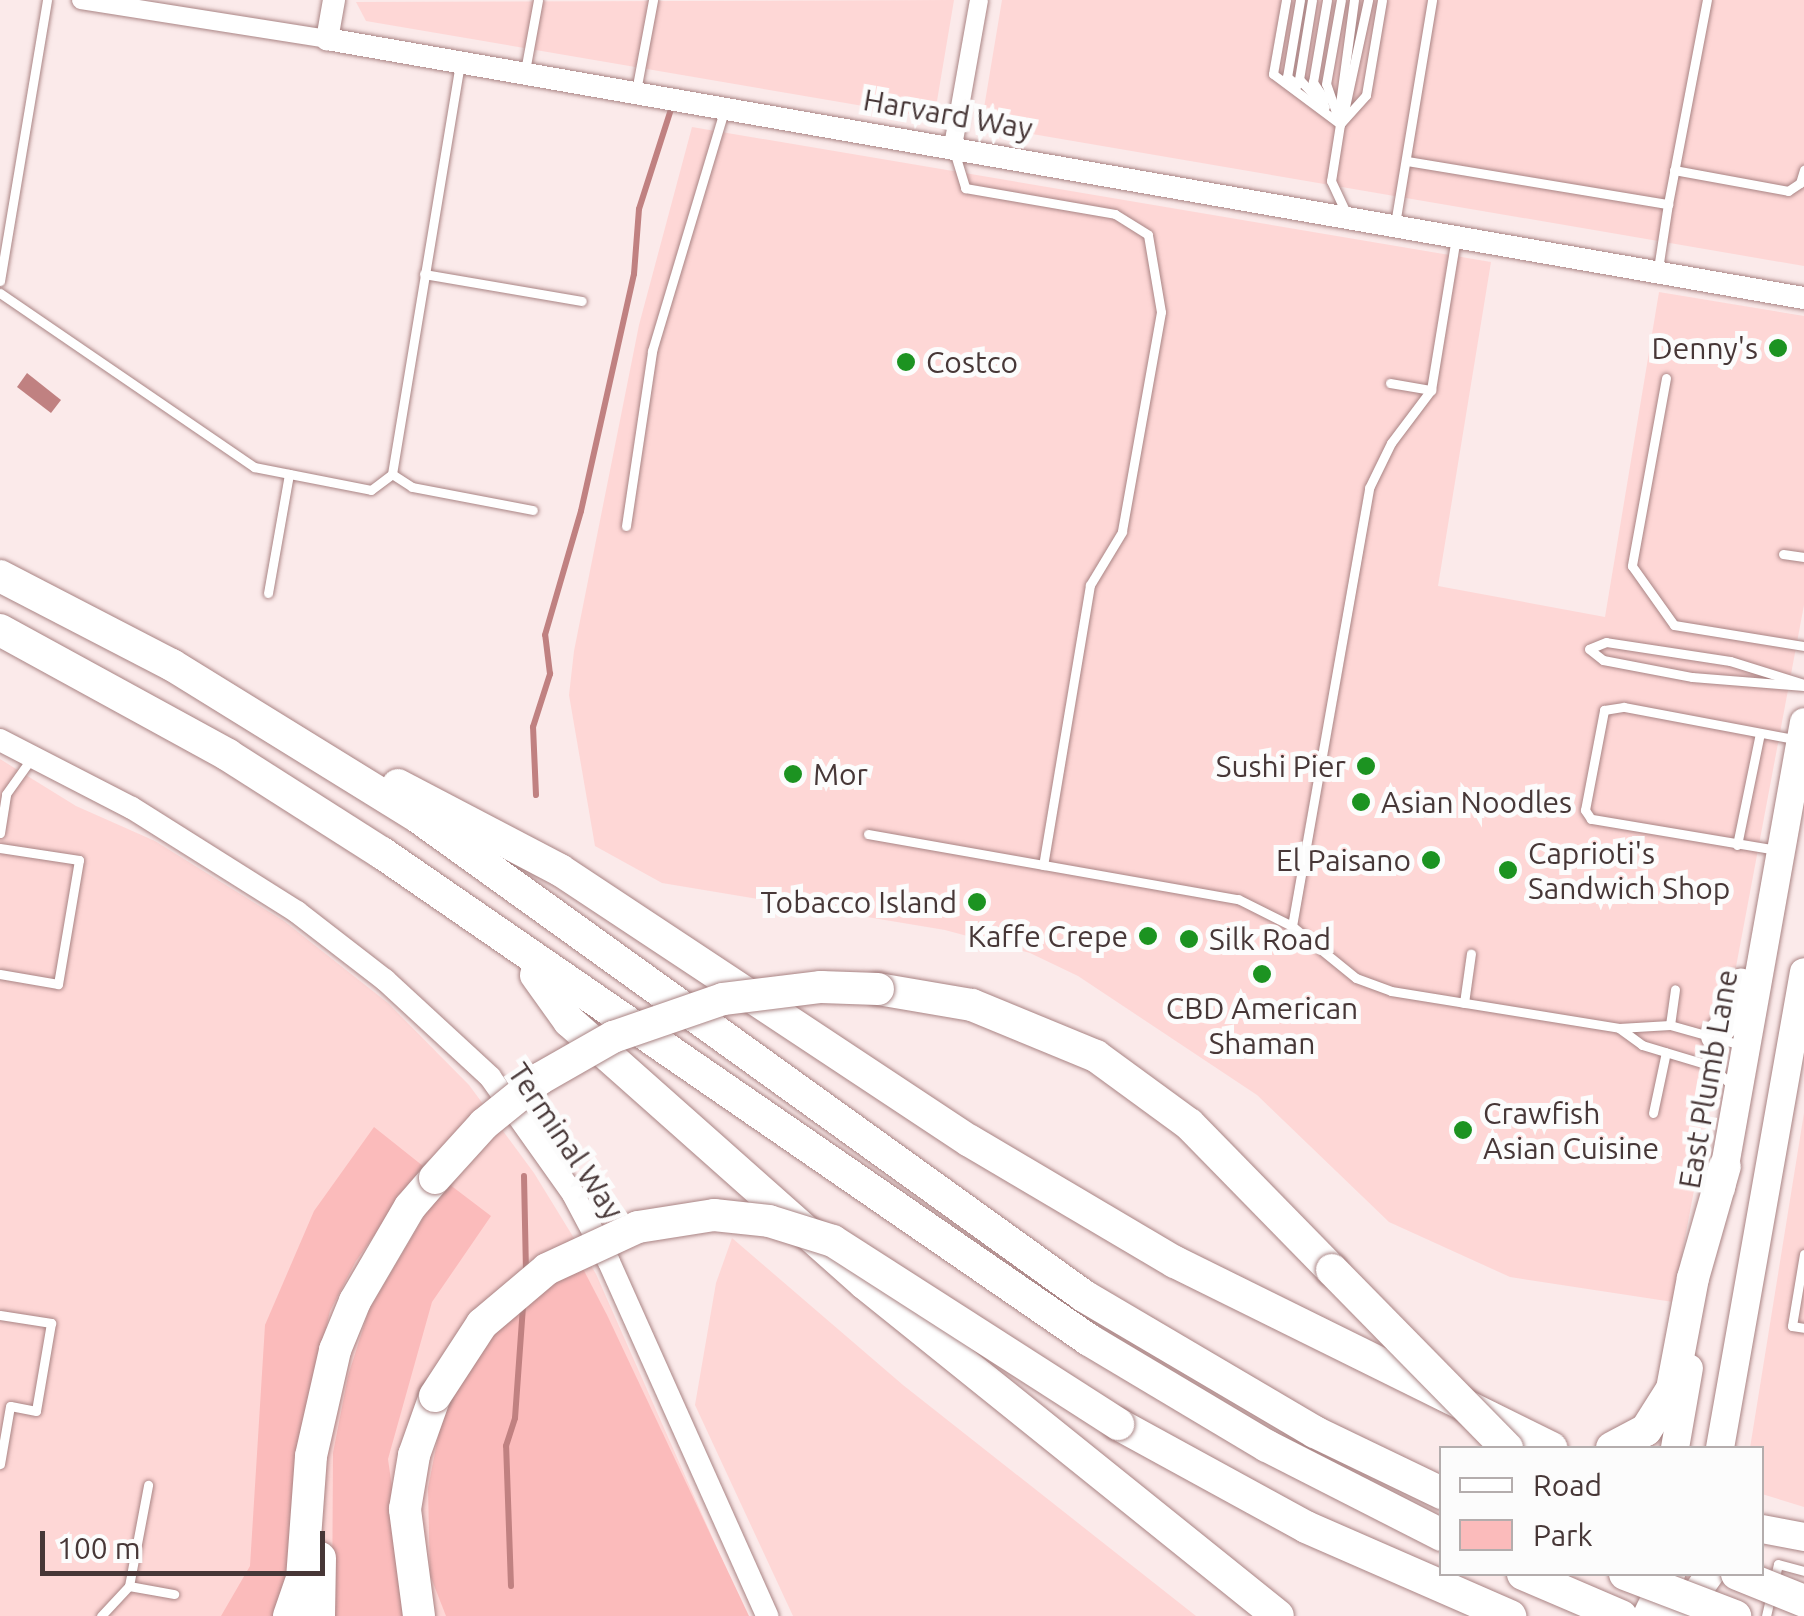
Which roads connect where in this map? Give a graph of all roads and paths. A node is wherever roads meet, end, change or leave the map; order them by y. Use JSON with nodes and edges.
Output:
{"nodes":[{"id":1,"x":48,"y":0,"type":"edge"},
{"id":2,"x":81,"y":0,"type":"edge"},
{"id":3,"x":334,"y":0,"type":"edge"},
{"id":4,"x":538,"y":0,"type":"edge"},
{"id":5,"x":653,"y":0,"type":"edge"},
{"id":6,"x":978,"y":0,"type":"edge"},
{"id":7,"x":1286,"y":0,"type":"edge"},
{"id":8,"x":1300,"y":0,"type":"edge"},
{"id":9,"x":1312,"y":0,"type":"edge"},
{"id":10,"x":1326,"y":0,"type":"edge"},
{"id":11,"x":1341,"y":0,"type":"edge"},
{"id":12,"x":1354,"y":0,"type":"edge"},
{"id":13,"x":1368,"y":0,"type":"edge"},
{"id":14,"x":1382,"y":0,"type":"edge"},
{"id":15,"x":1432,"y":0,"type":"edge"},
{"id":16,"x":1707,"y":0,"type":"edge"},
{"id":17,"x":178,"y":8,"type":"edge"},
{"id":18,"x":327,"y":39,"type":"junction"},
{"id":19,"x":460,"y":61,"type":"junction"},
{"id":20,"x":525,"y":72,"type":"junction"},
{"id":21,"x":636,"y":91,"type":"junction"},
{"id":22,"x":726,"y":106,"type":"junction"},
{"id":23,"x":1340,"y":124,"type":"junction"},
{"id":24,"x":953,"y":146,"type":"junction"},
{"id":25,"x":1407,"y":161,"type":"junction"},
{"id":26,"x":1674,"y":170,"type":"junction"},
{"id":27,"x":1804,"y":170,"type":"edge"},
{"id":28,"x":1668,"y":204,"type":"junction"},
{"id":29,"x":1347,"y":214,"type":"junction"},
{"id":30,"x":1395,"y":224,"type":"junction"},
{"id":31,"x":1456,"y":234,"type":"junction"},
{"id":32,"x":1657,"y":271,"type":"junction"},
{"id":33,"x":424,"y":274,"type":"junction"},
{"id":34,"x":0,"y":282,"type":"edge"},
{"id":35,"x":0,"y":294,"type":"edge"},
{"id":36,"x":1804,"y":298,"type":"edge"},
{"id":37,"x":582,"y":301,"type":"dead end"},
{"id":38,"x":1666,"y":378,"type":"dead end"},
{"id":39,"x":1390,"y":383,"type":"dead end"},
{"id":40,"x":1431,"y":390,"type":"junction"},
{"id":41,"x":289,"y":474,"type":"junction"},
{"id":42,"x":392,"y":474,"type":"junction"},
{"id":43,"x":534,"y":510,"type":"dead end"},
{"id":44,"x":626,"y":526,"type":"dead end"},
{"id":45,"x":1783,"y":554,"type":"dead end"},
{"id":46,"x":1804,"y":558,"type":"edge"},
{"id":47,"x":0,"y":576,"type":"edge"},
{"id":48,"x":268,"y":592,"type":"dead end"},
{"id":49,"x":0,"y":630,"type":"edge"},
{"id":50,"x":1804,"y":646,"type":"edge"},
{"id":51,"x":1804,"y":685,"type":"edge"},
{"id":52,"x":1802,"y":731,"type":"edge"},
{"id":53,"x":1760,"y":733,"type":"junction"},
{"id":54,"x":0,"y":740,"type":"edge"},
{"id":55,"x":307,"y":745,"type":"junction"},
{"id":56,"x":32,"y":756,"type":"junction"},
{"id":57,"x":0,"y":833,"type":"edge"},
{"id":58,"x":868,"y":834,"type":"dead end"},
{"id":59,"x":1737,"y":846,"type":"junction"},
{"id":60,"x":0,"y":848,"type":"edge"},
{"id":61,"x":1779,"y":861,"type":"junction"},
{"id":62,"x":1043,"y":865,"type":"junction"},
{"id":63,"x":1292,"y":926,"type":"junction"},
{"id":64,"x":518,"y":952,"type":"junction"},
{"id":65,"x":1472,"y":953,"type":"dead end"},
{"id":66,"x":1804,"y":972,"type":"edge"},
{"id":67,"x":0,"y":974,"type":"edge"},
{"id":68,"x":1675,"y":989,"type":"dead end"},
{"id":69,"x":1464,"y":1003,"type":"junction"},
{"id":70,"x":1670,"y":1025,"type":"junction"},
{"id":71,"x":1619,"y":1028,"type":"junction"},
{"id":72,"x":1715,"y":1036,"type":"junction"},
{"id":73,"x":1748,"y":1047,"type":"junction"},
{"id":74,"x":1666,"y":1052,"type":"junction"},
{"id":75,"x":1738,"y":1092,"type":"junction"},
{"id":76,"x":1653,"y":1113,"type":"dead end"},
{"id":77,"x":1725,"y":1166,"type":"junction"},
{"id":78,"x":1804,"y":1254,"type":"edge"},
{"id":79,"x":0,"y":1315,"type":"edge"},
{"id":80,"x":1804,"y":1328,"type":"edge"},
{"id":81,"x":321,"y":1408,"type":"junction"},
{"id":82,"x":1727,"y":1410,"type":"junction"},
{"id":83,"x":1530,"y":1445,"type":"edge"},
{"id":84,"x":1616,"y":1446,"type":"edge"},
{"id":85,"x":1675,"y":1446,"type":"edge"},
{"id":86,"x":1720,"y":1446,"type":"edge"},
{"id":87,"x":0,"y":1464,"type":"edge"},
{"id":88,"x":148,"y":1484,"type":"dead end"},
{"id":89,"x":1439,"y":1492,"type":"edge"},
{"id":90,"x":1764,"y":1529,"type":"edge"},
{"id":91,"x":1439,"y":1533,"type":"edge"},
{"id":92,"x":1800,"y":1536,"type":"edge"},
{"id":93,"x":1764,"y":1545,"type":"edge"},
{"id":94,"x":1804,"y":1571,"type":"edge"},
{"id":95,"x":1528,"y":1576,"type":"edge"},
{"id":96,"x":1630,"y":1576,"type":"edge"},
{"id":97,"x":1669,"y":1576,"type":"edge"},
{"id":98,"x":1670,"y":1576,"type":"edge"},
{"id":99,"x":1708,"y":1576,"type":"edge"},
{"id":100,"x":1742,"y":1576,"type":"edge"},
{"id":101,"x":129,"y":1586,"type":"junction"},
{"id":102,"x":174,"y":1594,"type":"dead end"},
{"id":103,"x":1804,"y":1602,"type":"edge"},
{"id":104,"x":100,"y":1616,"type":"edge"},
{"id":105,"x":288,"y":1616,"type":"edge"},
{"id":106,"x":320,"y":1616,"type":"edge"},
{"id":107,"x":419,"y":1616,"type":"edge"},
{"id":108,"x":767,"y":1616,"type":"edge"},
{"id":109,"x":1278,"y":1616,"type":"edge"},
{"id":110,"x":1510,"y":1616,"type":"edge"},
{"id":111,"x":1621,"y":1616,"type":"edge"},
{"id":112,"x":1650,"y":1616,"type":"edge"},
{"id":113,"x":1677,"y":1616,"type":"edge"},
{"id":114,"x":1735,"y":1616,"type":"edge"},
{"id":115,"x":1766,"y":1616,"type":"edge"}],
"edges":[{"from":1,"to":34,"type":"lane"},
{"from":2,"to":17,"type":"street","name":"Harvard Way"},
{"from":3,"to":18,"type":"street"},
{"from":4,"to":20,"type":"lane"},
{"from":5,"to":21,"type":"lane"},
{"from":6,"to":24,"type":"street"},
{"from":7,"to":23,"type":"lane"},
{"from":8,"to":23,"type":"lane"},
{"from":9,"to":23,"type":"lane"},
{"from":10,"to":23,"type":"lane"},
{"from":11,"to":23,"type":"lane"},
{"from":12,"to":23,"type":"lane"},
{"from":13,"to":23,"type":"lane"},
{"from":14,"to":23,"type":"lane"},
{"from":15,"to":25,"type":"lane"},
{"from":16,"to":26,"type":"lane"},
{"from":17,"to":18,"type":"street","name":"Harvard Way"},
{"from":18,"to":19,"type":"street","name":"Harvard Way"},
{"from":19,"to":20,"type":"street","name":"Harvard Way"},
{"from":19,"to":33,"type":"lane"},
{"from":20,"to":21,"type":"street","name":"Harvard Way"},
{"from":21,"to":22,"type":"street","name":"Harvard Way"},
{"from":22,"to":24,"type":"street","name":"Harvard Way"},
{"from":22,"to":44,"type":"lane"},
{"from":23,"to":29,"type":"lane"},
{"from":24,"to":29,"type":"street","name":"Harvard Way"},
{"from":24,"to":62,"type":"lane"},
{"from":25,"to":28,"type":"lane"},
{"from":25,"to":30,"type":"lane"},
{"from":26,"to":27,"type":"lane"},
{"from":26,"to":28,"type":"lane"},
{"from":28,"to":32,"type":"lane"},
{"from":29,"to":30,"type":"street","name":"Harvard Way"},
{"from":30,"to":31,"type":"street","name":"Harvard Way"},
{"from":31,"to":32,"type":"street","name":"Harvard Way"},
{"from":31,"to":40,"type":"lane"},
{"from":32,"to":36,"type":"street","name":"Harvard Way"},
{"from":33,"to":37,"type":"lane"},
{"from":33,"to":42,"type":"lane"},
{"from":35,"to":41,"type":"lane"},
{"from":38,"to":50,"type":"lane"},
{"from":39,"to":40,"type":"lane"},
{"from":40,"to":63,"type":"lane"},
{"from":41,"to":42,"type":"lane"},
{"from":41,"to":48,"type":"lane"},
{"from":42,"to":43,"type":"lane"},
{"from":45,"to":46,"type":"lane"},
{"from":47,"to":55,"type":"highway"},
{"from":49,"to":64,"type":"highway"},
{"from":51,"to":51,"type":"lane"},
{"from":52,"to":53,"type":"lane"},
{"from":52,"to":61,"type":"main road","name":"East Plumb Lane"},
{"from":53,"to":59,"type":"lane"},
{"from":53,"to":59,"type":"lane"},
{"from":54,"to":56,"type":"street","name":"Terminal Way"},
{"from":55,"to":83,"type":"highway"},
{"from":55,"to":89,"type":"highway"},
{"from":56,"to":57,"type":"lane"},
{"from":56,"to":108,"type":"street","name":"Terminal Way"},
{"from":58,"to":62,"type":"lane"},
{"from":59,"to":61,"type":"lane"},
{"from":60,"to":67,"type":"lane"},
{"from":61,"to":72,"type":"main road"},
{"from":61,"to":73,"type":"main road","name":"East Plumb Lane"},
{"from":62,"to":63,"type":"lane"},
{"from":63,"to":69,"type":"lane"},
{"from":64,"to":91,"type":"highway"},
{"from":64,"to":109,"type":"highway"},
{"from":65,"to":69,"type":"lane"},
{"from":66,"to":82,"type":"main road"},
{"from":68,"to":70,"type":"lane"},
{"from":69,"to":71,"type":"lane"},
{"from":70,"to":71,"type":"lane"},
{"from":70,"to":72,"type":"lane"},
{"from":71,"to":74,"type":"lane"},
{"from":72,"to":73,"type":"lane"},
{"from":73,"to":75,"type":"main road","name":"East Plumb Lane"},
{"from":73,"to":82,"type":"main road"},
{"from":74,"to":75,"type":"lane"},
{"from":74,"to":76,"type":"lane"},
{"from":75,"to":77,"type":"main road","name":"East Plumb Lane"},
{"from":77,"to":84,"type":"highway"},
{"from":77,"to":85,"type":"main road","name":"East Plumb Lane"},
{"from":78,"to":80,"type":"lane"},
{"from":79,"to":87,"type":"lane"},
{"from":81,"to":83,"type":"highway","bridge":true},
{"from":81,"to":105,"type":"highway"},
{"from":81,"to":106,"type":"highway"},
{"from":82,"to":86,"type":"main road"},
{"from":88,"to":101,"type":"lane"},
{"from":90,"to":92,"type":"main road"},
{"from":92,"to":93,"type":"main road"},
{"from":94,"to":115,"type":"lane"},
{"from":95,"to":111,"type":"highway"},
{"from":96,"to":114,"type":"highway","bridge":true},
{"from":97,"to":112,"type":"highway"},
{"from":98,"to":113,"type":"main road"},
{"from":99,"to":113,"type":"main road"},
{"from":100,"to":103,"type":"highway","bridge":true},
{"from":101,"to":102,"type":"lane"},
{"from":101,"to":104,"type":"lane"},
{"from":107,"to":110,"type":"highway","bridge":true}]}
